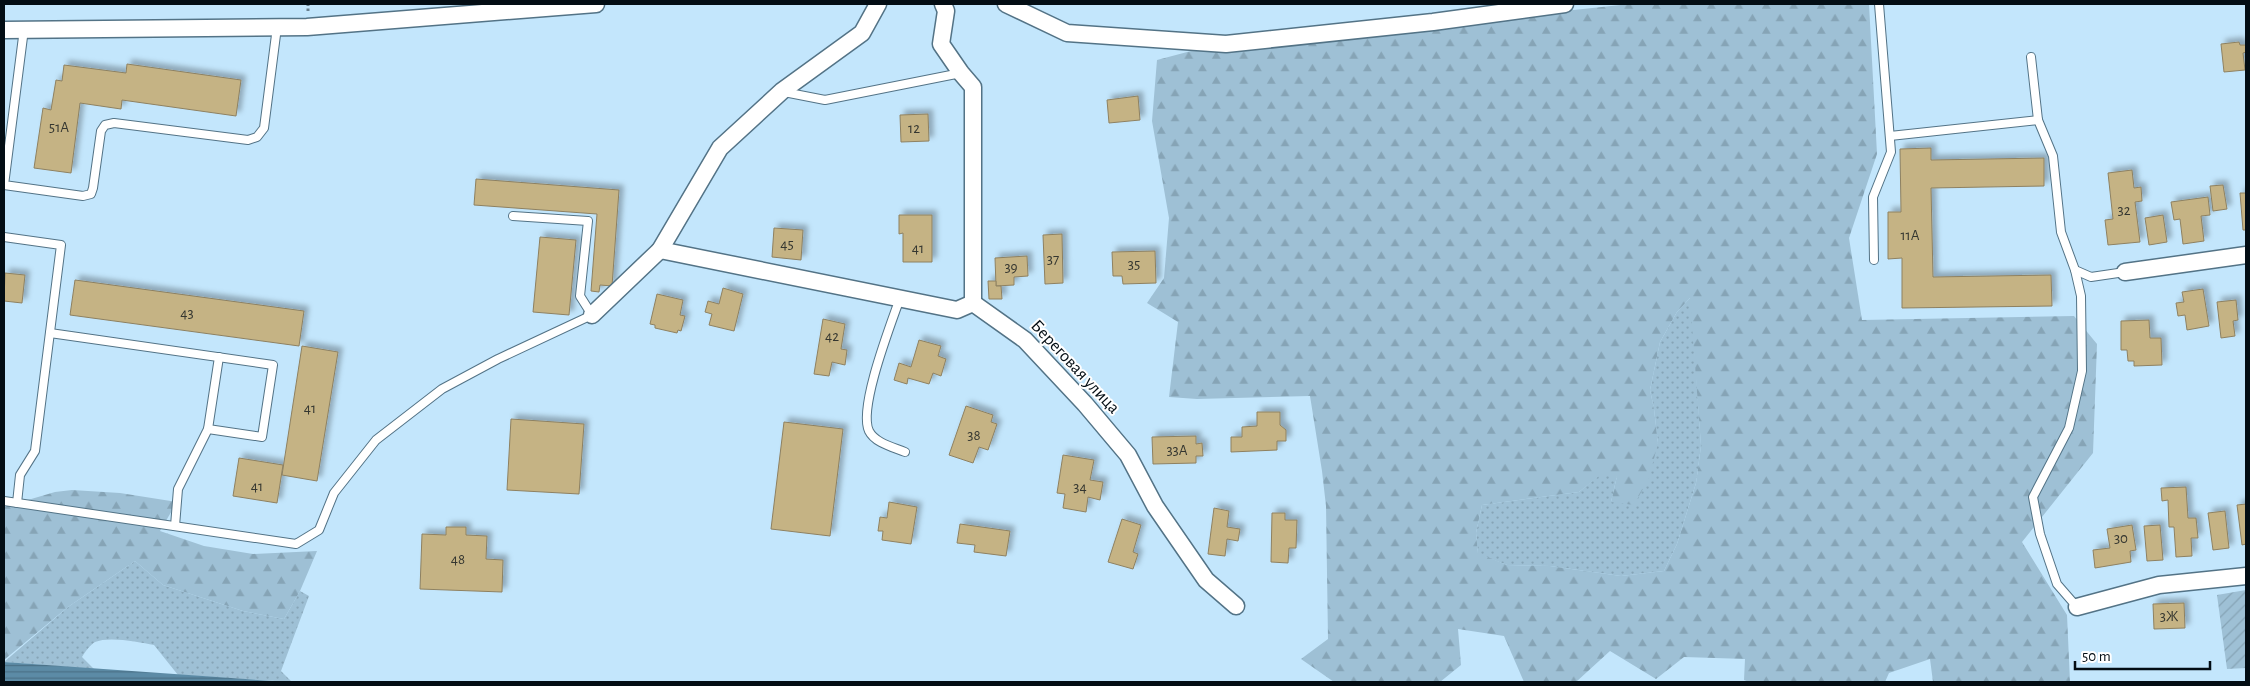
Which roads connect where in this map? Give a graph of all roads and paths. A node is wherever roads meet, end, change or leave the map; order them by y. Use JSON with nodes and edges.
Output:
{"nodes":[{"id":1,"x":596,"y":4,"type":"edge"},
{"id":2,"x":878,"y":4,"type":"edge"},
{"id":3,"x":943,"y":4,"type":"edge"},
{"id":4,"x":1006,"y":4,"type":"edge"},
{"id":5,"x":1565,"y":4,"type":"edge"},
{"id":6,"x":1879,"y":4,"type":"edge"},
{"id":7,"x":1543,"y":5,"type":"edge"},
{"id":8,"x":277,"y":27,"type":"junction"},
{"id":9,"x":24,"y":29,"type":"junction"},
{"id":10,"x":4,"y":30,"type":"edge"},
{"id":11,"x":2031,"y":57,"type":"dead end"},
{"id":12,"x":961,"y":73,"type":"junction"},
{"id":13,"x":782,"y":92,"type":"junction"},
{"id":14,"x":2038,"y":120,"type":"junction"},
{"id":15,"x":1890,"y":136,"type":"junction"},
{"id":16,"x":4,"y":186,"type":"edge"},
{"id":17,"x":513,"y":216,"type":"dead end"},
{"id":18,"x":4,"y":237,"type":"edge"},
{"id":19,"x":660,"y":250,"type":"junction"},
{"id":20,"x":2246,"y":256,"type":"edge"},
{"id":21,"x":1874,"y":260,"type":"dead end"},
{"id":22,"x":2075,"y":270,"type":"junction"},
{"id":23,"x":2125,"y":272,"type":"joint"},
{"id":24,"x":900,"y":298,"type":"junction"},
{"id":25,"x":973,"y":303,"type":"junction"},
{"id":26,"x":592,"y":315,"type":"junction"},
{"id":27,"x":50,"y":333,"type":"junction"},
{"id":28,"x":219,"y":357,"type":"junction"},
{"id":29,"x":208,"y":429,"type":"junction"},
{"id":30,"x":905,"y":452,"type":"dead end"},
{"id":31,"x":4,"y":501,"type":"edge"},
{"id":32,"x":17,"y":503,"type":"junction"},
{"id":33,"x":175,"y":526,"type":"junction"},
{"id":34,"x":2246,"y":576,"type":"edge"},
{"id":35,"x":1236,"y":606,"type":"dead end"},
{"id":36,"x":2077,"y":607,"type":"joint"}],
"edges":[{"from":1,"to":8,"type":"street"},
{"from":2,"to":13,"type":"street"},
{"from":3,"to":12,"type":"street"},
{"from":4,"to":7,"type":"street"},
{"from":5,"to":7,"type":"street"},
{"from":6,"to":15,"type":"lane"},
{"from":8,"to":9,"type":"street"},
{"from":8,"to":16,"type":"lane"},
{"from":9,"to":10,"type":"street"},
{"from":9,"to":16,"type":"lane"},
{"from":11,"to":14,"type":"lane"},
{"from":12,"to":13,"type":"lane"},
{"from":12,"to":25,"type":"street"},
{"from":13,"to":19,"type":"street"},
{"from":14,"to":15,"type":"lane"},
{"from":14,"to":22,"type":"lane"},
{"from":15,"to":21,"type":"lane"},
{"from":17,"to":26,"type":"lane"},
{"from":18,"to":27,"type":"lane"},
{"from":19,"to":24,"type":"street"},
{"from":19,"to":26,"type":"street"},
{"from":20,"to":23,"type":"street"},
{"from":22,"to":23,"type":"lane"},
{"from":22,"to":36,"type":"lane"},
{"from":24,"to":25,"type":"street"},
{"from":24,"to":30,"type":"lane"},
{"from":25,"to":35,"type":"street","name":"Береговая улица"},
{"from":26,"to":33,"type":"lane"},
{"from":27,"to":28,"type":"lane"},
{"from":27,"to":32,"type":"lane"},
{"from":28,"to":29,"type":"lane"},
{"from":28,"to":29,"type":"lane"},
{"from":29,"to":33,"type":"lane"},
{"from":31,"to":32,"type":"lane"},
{"from":32,"to":33,"type":"lane"},
{"from":34,"to":36,"type":"street"}]}
